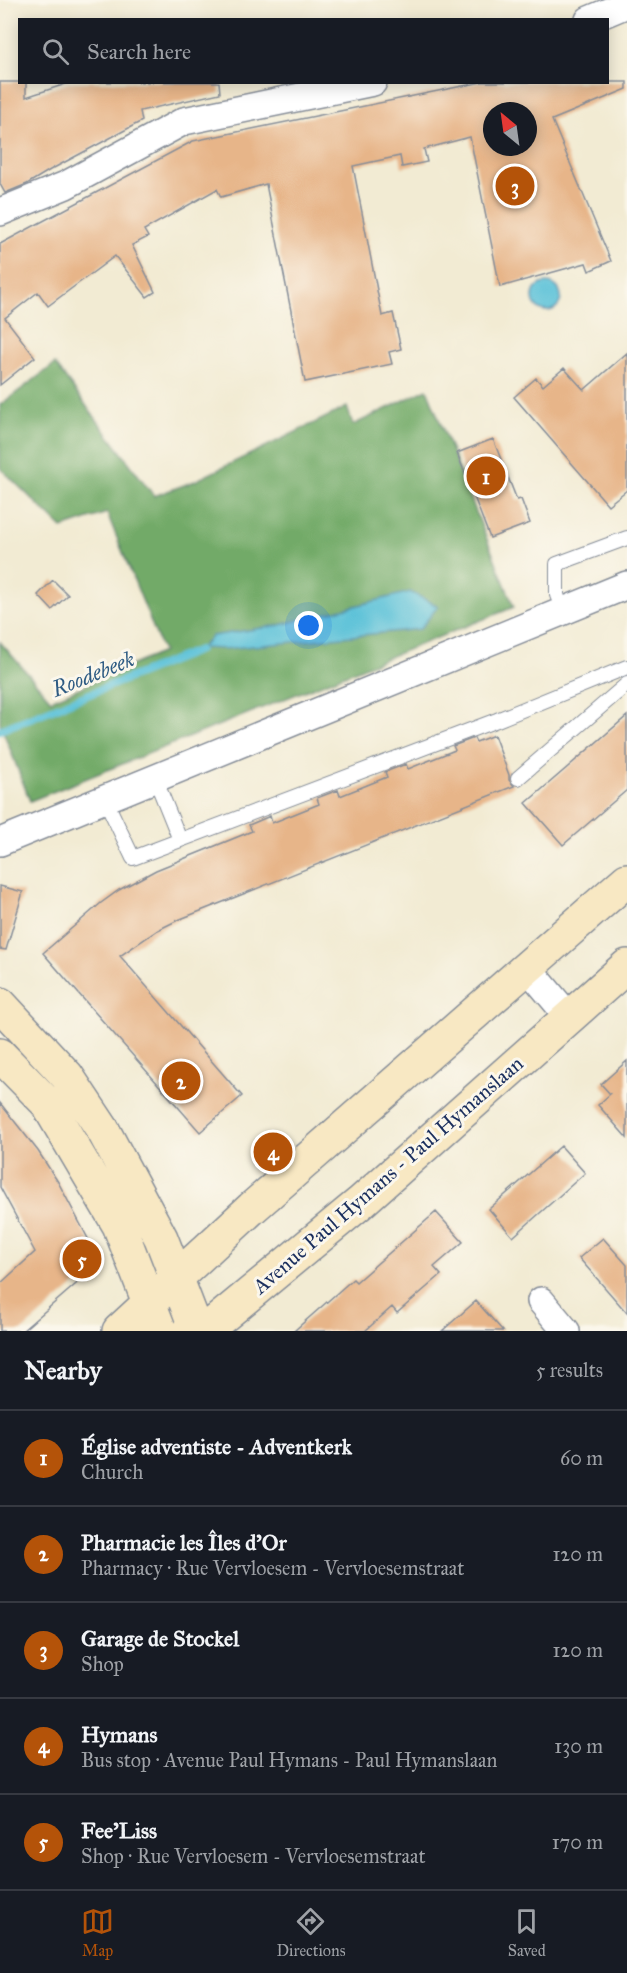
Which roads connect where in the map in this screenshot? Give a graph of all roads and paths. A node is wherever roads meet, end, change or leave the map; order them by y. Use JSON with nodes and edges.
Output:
{"nodes":[{"id":1,"x":627,"y":4,"type":"edge"},
{"id":2,"x":594,"y":18,"type":"edge"},
{"id":3,"x":363,"y":84,"type":"edge"},
{"id":4,"x":0,"y":212,"type":"edge"},
{"id":5,"x":627,"y":538,"type":"edge"},
{"id":6,"x":627,"y":585,"type":"edge"},
{"id":7,"x":563,"y":611,"type":"junction"},
{"id":8,"x":627,"y":667,"type":"edge"},
{"id":9,"x":627,"y":684,"type":"edge"},
{"id":10,"x":155,"y":778,"type":"junction"},
{"id":11,"x":518,"y":778,"type":"dead end"},
{"id":12,"x":105,"y":799,"type":"junction"},
{"id":13,"x":180,"y":840,"type":"junction"},
{"id":14,"x":0,"y":842,"type":"edge"},
{"id":15,"x":627,"y":880,"type":"edge"},
{"id":16,"x":627,"y":966,"type":"edge"},
{"id":17,"x":527,"y":967,"type":"junction"},
{"id":18,"x":0,"y":1004,"type":"edge"},
{"id":19,"x":569,"y":1017,"type":"junction"},
{"id":20,"x":0,"y":1056,"type":"edge"},
{"id":21,"x":177,"y":1278,"type":"junction"},
{"id":22,"x":541,"y":1301,"type":"dead end"},
{"id":23,"x":155,"y":1317,"type":"edge"},
{"id":24,"x":119,"y":1331,"type":"edge"},
{"id":25,"x":189,"y":1331,"type":"edge"},
{"id":26,"x":205,"y":1331,"type":"edge"},
{"id":27,"x":566,"y":1331,"type":"edge"}],
"edges":[{"from":1,"to":2,"type":"street"},
{"from":3,"to":4,"type":"street"},
{"from":5,"to":7,"type":"lane"},
{"from":6,"to":7,"type":"street"},
{"from":7,"to":10,"type":"street"},
{"from":8,"to":13,"type":"lane"},
{"from":9,"to":11,"type":"lane"},
{"from":10,"to":12,"type":"street"},
{"from":10,"to":13,"type":"lane"},
{"from":12,"to":13,"type":"lane"},
{"from":12,"to":14,"type":"street"},
{"from":15,"to":17,"type":"main road"},
{"from":16,"to":19,"type":"main road","name":"Avenue Paul Hymans - Paul Hymanslaan"},
{"from":17,"to":19,"type":"street"},
{"from":17,"to":21,"type":"main road"},
{"from":18,"to":21,"type":"main road"},
{"from":19,"to":26,"type":"main road","name":"Avenue Paul Hymans - Paul Hymanslaan"},
{"from":20,"to":23,"type":"main road"},
{"from":21,"to":23,"type":"main road"},
{"from":21,"to":25,"type":"main road"},
{"from":22,"to":27,"type":"street"},
{"from":23,"to":24,"type":"main road"}]}
